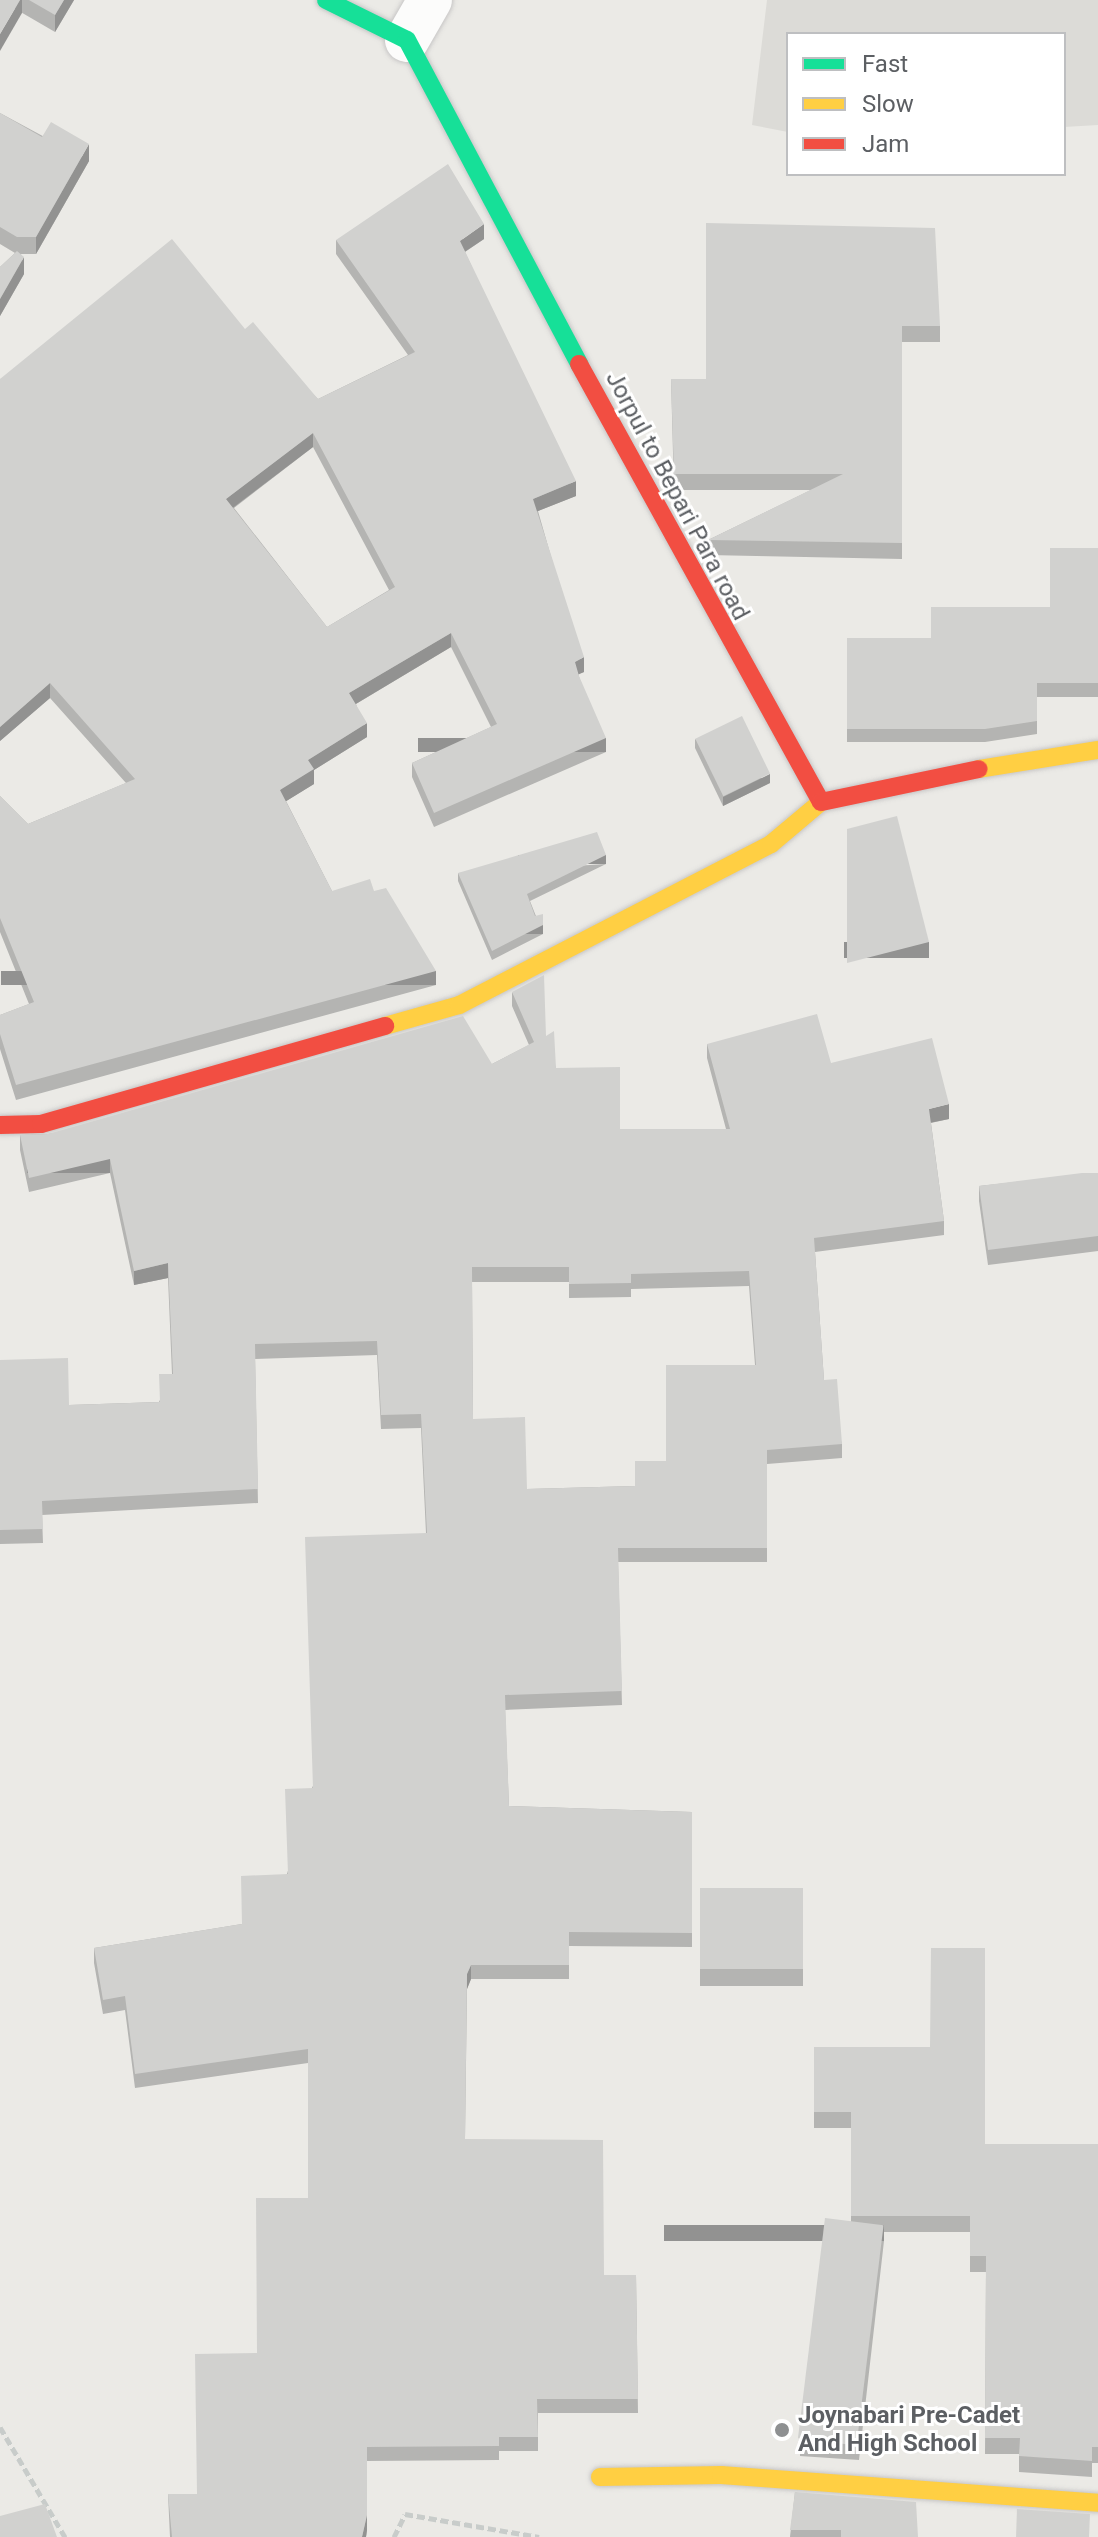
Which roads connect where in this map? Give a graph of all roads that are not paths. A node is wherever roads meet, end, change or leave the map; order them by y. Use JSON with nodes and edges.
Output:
{"nodes":[{"id":1,"x":326,"y":0,"type":"edge"},
{"id":2,"x":430,"y":0,"type":"edge"},
{"id":3,"x":407,"y":40,"type":"junction"},
{"id":4,"x":1098,"y":750,"type":"edge"},
{"id":5,"x":821,"y":802,"type":"junction"},
{"id":6,"x":0,"y":1125,"type":"edge"},
{"id":7,"x":600,"y":2477,"type":"dead end"},
{"id":8,"x":1098,"y":2503,"type":"edge"}],
"edges":[{"from":1,"to":3,"type":"street"},
{"from":2,"to":3,"type":"street"},
{"from":3,"to":5,"type":"street","name":"Jorpul to Bepari Para road"},
{"from":4,"to":5,"type":"street"},
{"from":5,"to":6,"type":"street"},
{"from":7,"to":8,"type":"street"}]}
